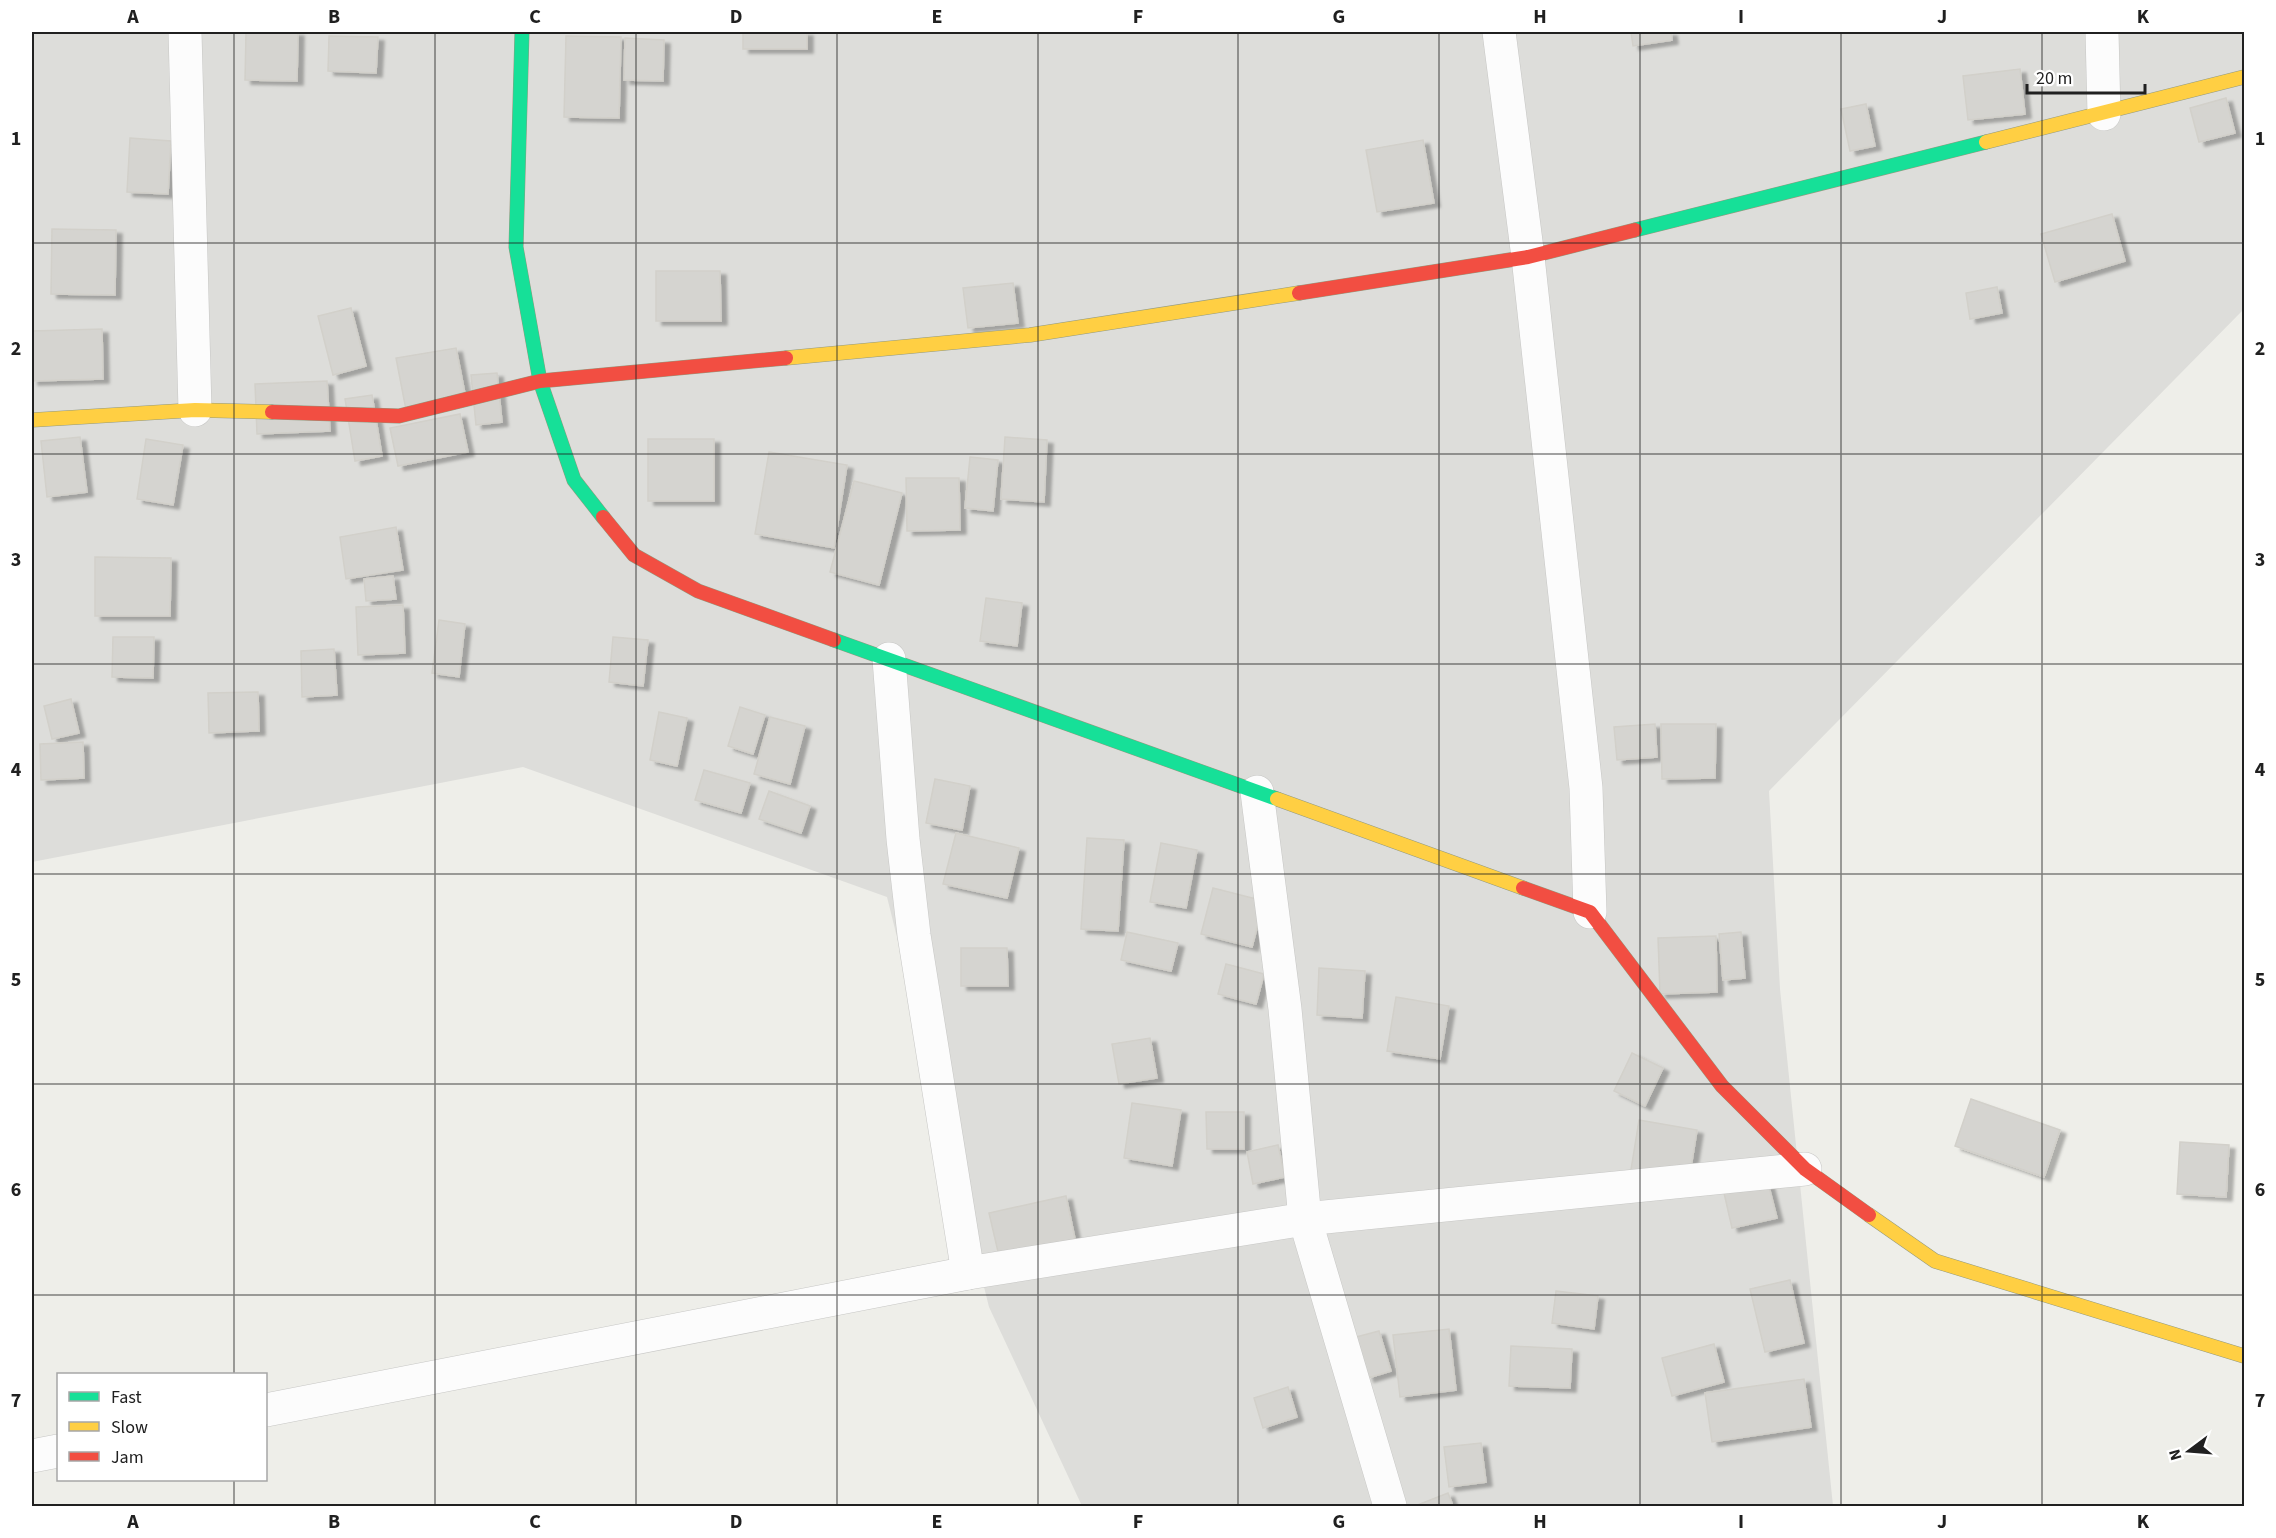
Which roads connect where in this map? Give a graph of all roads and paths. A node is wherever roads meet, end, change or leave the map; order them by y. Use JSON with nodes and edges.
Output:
{"nodes":[{"id":1,"x":185,"y":32,"type":"edge"},
{"id":2,"x":522,"y":32,"type":"edge"},
{"id":3,"x":1499,"y":32,"type":"edge"},
{"id":4,"x":2102,"y":32,"type":"edge"},
{"id":5,"x":2244,"y":77,"type":"edge"},
{"id":6,"x":2104,"y":114,"type":"junction"},
{"id":7,"x":1528,"y":257,"type":"junction"},
{"id":8,"x":540,"y":381,"type":"junction"},
{"id":9,"x":195,"y":410,"type":"junction"},
{"id":10,"x":32,"y":420,"type":"edge"},
{"id":11,"x":889,"y":659,"type":"junction"},
{"id":12,"x":1257,"y":792,"type":"junction"},
{"id":13,"x":1590,"y":912,"type":"junction"},
{"id":14,"x":1805,"y":1169,"type":"junction"},
{"id":15,"x":1305,"y":1219,"type":"junction"},
{"id":16,"x":968,"y":1273,"type":"junction"},
{"id":17,"x":2244,"y":1356,"type":"edge"},
{"id":18,"x":267,"y":1410,"type":"edge"},
{"id":19,"x":57,"y":1451,"type":"edge"},
{"id":20,"x":32,"y":1456,"type":"edge"},
{"id":21,"x":1390,"y":1506,"type":"edge"}],
"edges":[{"from":1,"to":9,"type":"street"},
{"from":2,"to":8,"type":"street"},
{"from":3,"to":7,"type":"street"},
{"from":4,"to":6,"type":"street"},
{"from":5,"to":6,"type":"street"},
{"from":6,"to":7,"type":"street"},
{"from":7,"to":8,"type":"street"},
{"from":7,"to":13,"type":"street"},
{"from":8,"to":9,"type":"street"},
{"from":8,"to":11,"type":"street"},
{"from":9,"to":10,"type":"street"},
{"from":11,"to":12,"type":"street"},
{"from":11,"to":16,"type":"street"},
{"from":12,"to":13,"type":"street"},
{"from":12,"to":15,"type":"street"},
{"from":13,"to":14,"type":"street"},
{"from":14,"to":15,"type":"street"},
{"from":14,"to":17,"type":"street"},
{"from":15,"to":16,"type":"street"},
{"from":15,"to":21,"type":"street"},
{"from":16,"to":18,"type":"street"},
{"from":19,"to":20,"type":"street"}]}
